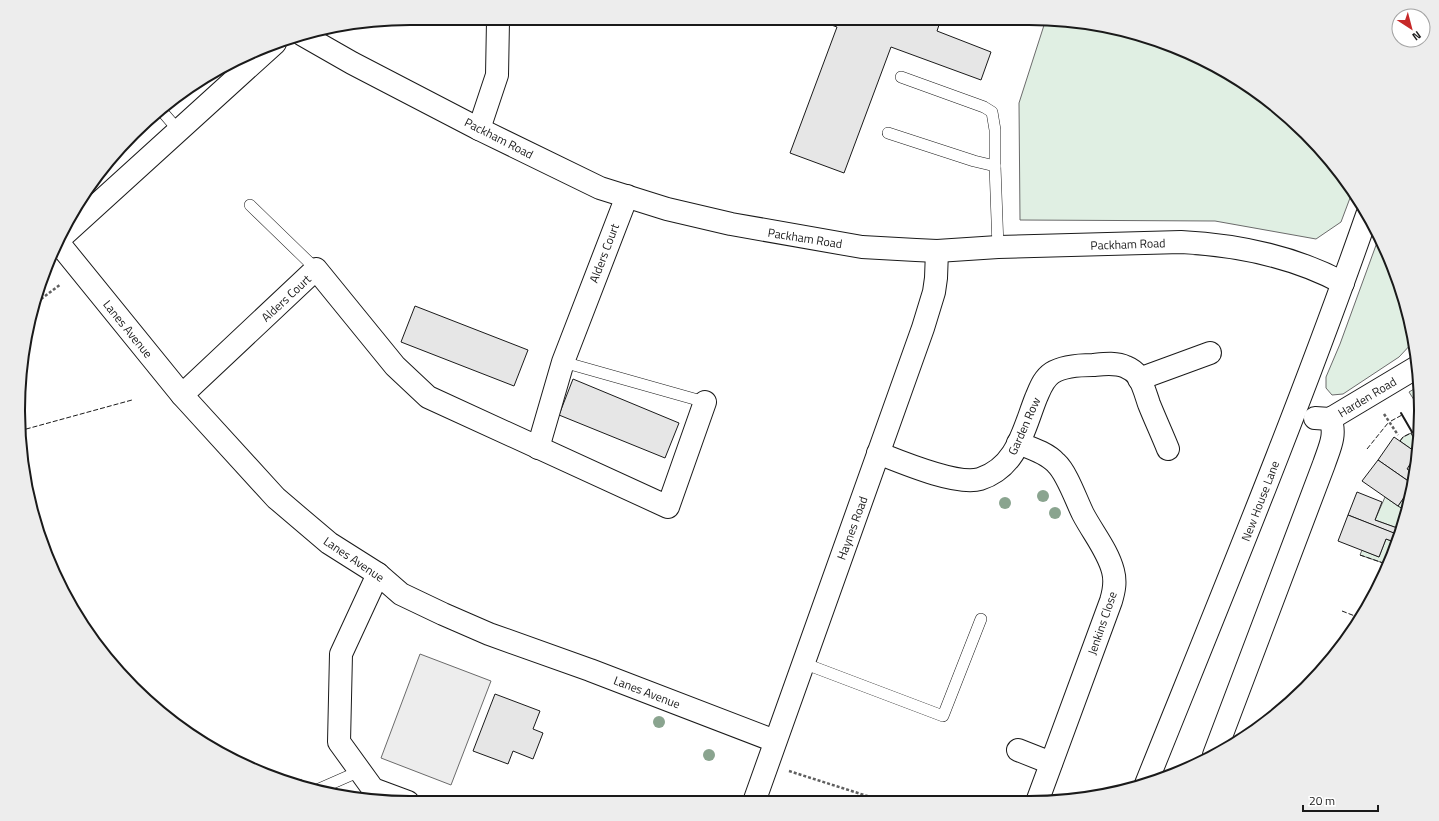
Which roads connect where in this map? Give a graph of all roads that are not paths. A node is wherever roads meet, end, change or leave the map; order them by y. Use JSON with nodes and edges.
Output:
{"nodes":[{"id":1,"x":498,"y":25,"type":"edge"},
{"id":2,"x":310,"y":38,"type":"edge"},
{"id":3,"x":263,"y":54,"type":"edge"},
{"id":4,"x":902,"y":77,"type":"dead end"},
{"id":5,"x":165,"y":114,"type":"edge"},
{"id":6,"x":479,"y":129,"type":"junction"},
{"id":7,"x":180,"y":131,"type":"junction"},
{"id":8,"x":888,"y":133,"type":"dead end"},
{"id":9,"x":995,"y":166,"type":"junction"},
{"id":10,"x":627,"y":196,"type":"junction"},
{"id":11,"x":250,"y":205,"type":"dead end"},
{"id":12,"x":1364,"y":222,"type":"edge"},
{"id":13,"x":72,"y":226,"type":"edge"},
{"id":14,"x":62,"y":246,"type":"edge"},
{"id":15,"x":998,"y":247,"type":"junction"},
{"id":16,"x":937,"y":250,"type":"junction"},
{"id":17,"x":316,"y":269,"type":"junction"},
{"id":18,"x":1343,"y":283,"type":"junction"},
{"id":19,"x":1210,"y":353,"type":"dead end"},
{"id":20,"x":563,"y":362,"type":"junction"},
{"id":21,"x":1412,"y":370,"type":"edge"},
{"id":22,"x":1139,"y":379,"type":"junction"},
{"id":23,"x":182,"y":395,"type":"junction"},
{"id":24,"x":705,"y":402,"type":"joint"},
{"id":25,"x":1018,"y":443,"type":"junction"},
{"id":26,"x":538,"y":448,"type":"junction"},
{"id":27,"x":1168,"y":449,"type":"dead end"},
{"id":28,"x":878,"y":453,"type":"junction"},
{"id":29,"x":378,"y":574,"type":"junction"},
{"id":30,"x":981,"y":619,"type":"dead end"},
{"id":31,"x":804,"y":663,"type":"junction"},
{"id":32,"x":775,"y":741,"type":"junction"},
{"id":33,"x":1217,"y":746,"type":"edge"},
{"id":34,"x":1018,"y":750,"type":"dead end"},
{"id":35,"x":1051,"y":763,"type":"junction"},
{"id":36,"x":360,"y":771,"type":"junction"},
{"id":37,"x":1149,"y":777,"type":"edge"},
{"id":38,"x":325,"y":786,"type":"edge"},
{"id":39,"x":390,"y":795,"type":"edge"},
{"id":40,"x":756,"y":796,"type":"edge"},
{"id":41,"x":1039,"y":796,"type":"edge"}],
"edges":[{"from":1,"to":6,"type":"street"},
{"from":2,"to":6,"type":"street","name":"Packham Road"},
{"from":3,"to":7,"type":"street"},
{"from":4,"to":9,"type":"lane"},
{"from":5,"to":7,"type":"lane"},
{"from":6,"to":10,"type":"street","name":"Packham Road"},
{"from":7,"to":13,"type":"street"},
{"from":8,"to":9,"type":"lane"},
{"from":9,"to":15,"type":"lane"},
{"from":10,"to":16,"type":"street","name":"Packham Road"},
{"from":10,"to":20,"type":"street","name":"Alders Court"},
{"from":11,"to":17,"type":"lane"},
{"from":12,"to":18,"type":"street","name":"New House Lane"},
{"from":14,"to":23,"type":"street","name":"Lanes Avenue"},
{"from":15,"to":16,"type":"street","name":"Packham Road"},
{"from":15,"to":18,"type":"street","name":"Packham Road"},
{"from":16,"to":28,"type":"street","name":"Haynes Road"},
{"from":17,"to":23,"type":"street","name":"Alders Court"},
{"from":17,"to":26,"type":"street","name":"Alders Court"},
{"from":18,"to":37,"type":"street","name":"New House Lane"},
{"from":19,"to":22,"type":"street"},
{"from":20,"to":24,"type":"lane"},
{"from":20,"to":26,"type":"street","name":"Alders Court"},
{"from":21,"to":33,"type":"street","name":"Harden Road"},
{"from":22,"to":25,"type":"street","name":"Garden Row"},
{"from":22,"to":27,"type":"street","name":"Garden Row"},
{"from":23,"to":29,"type":"street","name":"Lanes Avenue"},
{"from":24,"to":26,"type":"street","name":"Alders Court"},
{"from":25,"to":28,"type":"street","name":"Garden Row"},
{"from":25,"to":35,"type":"street","name":"Jenkins Close"},
{"from":28,"to":31,"type":"street","name":"Haynes Road"},
{"from":29,"to":32,"type":"street","name":"Lanes Avenue"},
{"from":29,"to":36,"type":"street"},
{"from":30,"to":31,"type":"lane"},
{"from":31,"to":32,"type":"street","name":"Haynes Road"},
{"from":32,"to":40,"type":"street","name":"Haynes Road"},
{"from":34,"to":35,"type":"street"},
{"from":35,"to":41,"type":"street","name":"Jenkins Close"},
{"from":36,"to":38,"type":"lane"},
{"from":36,"to":39,"type":"street"}]}
